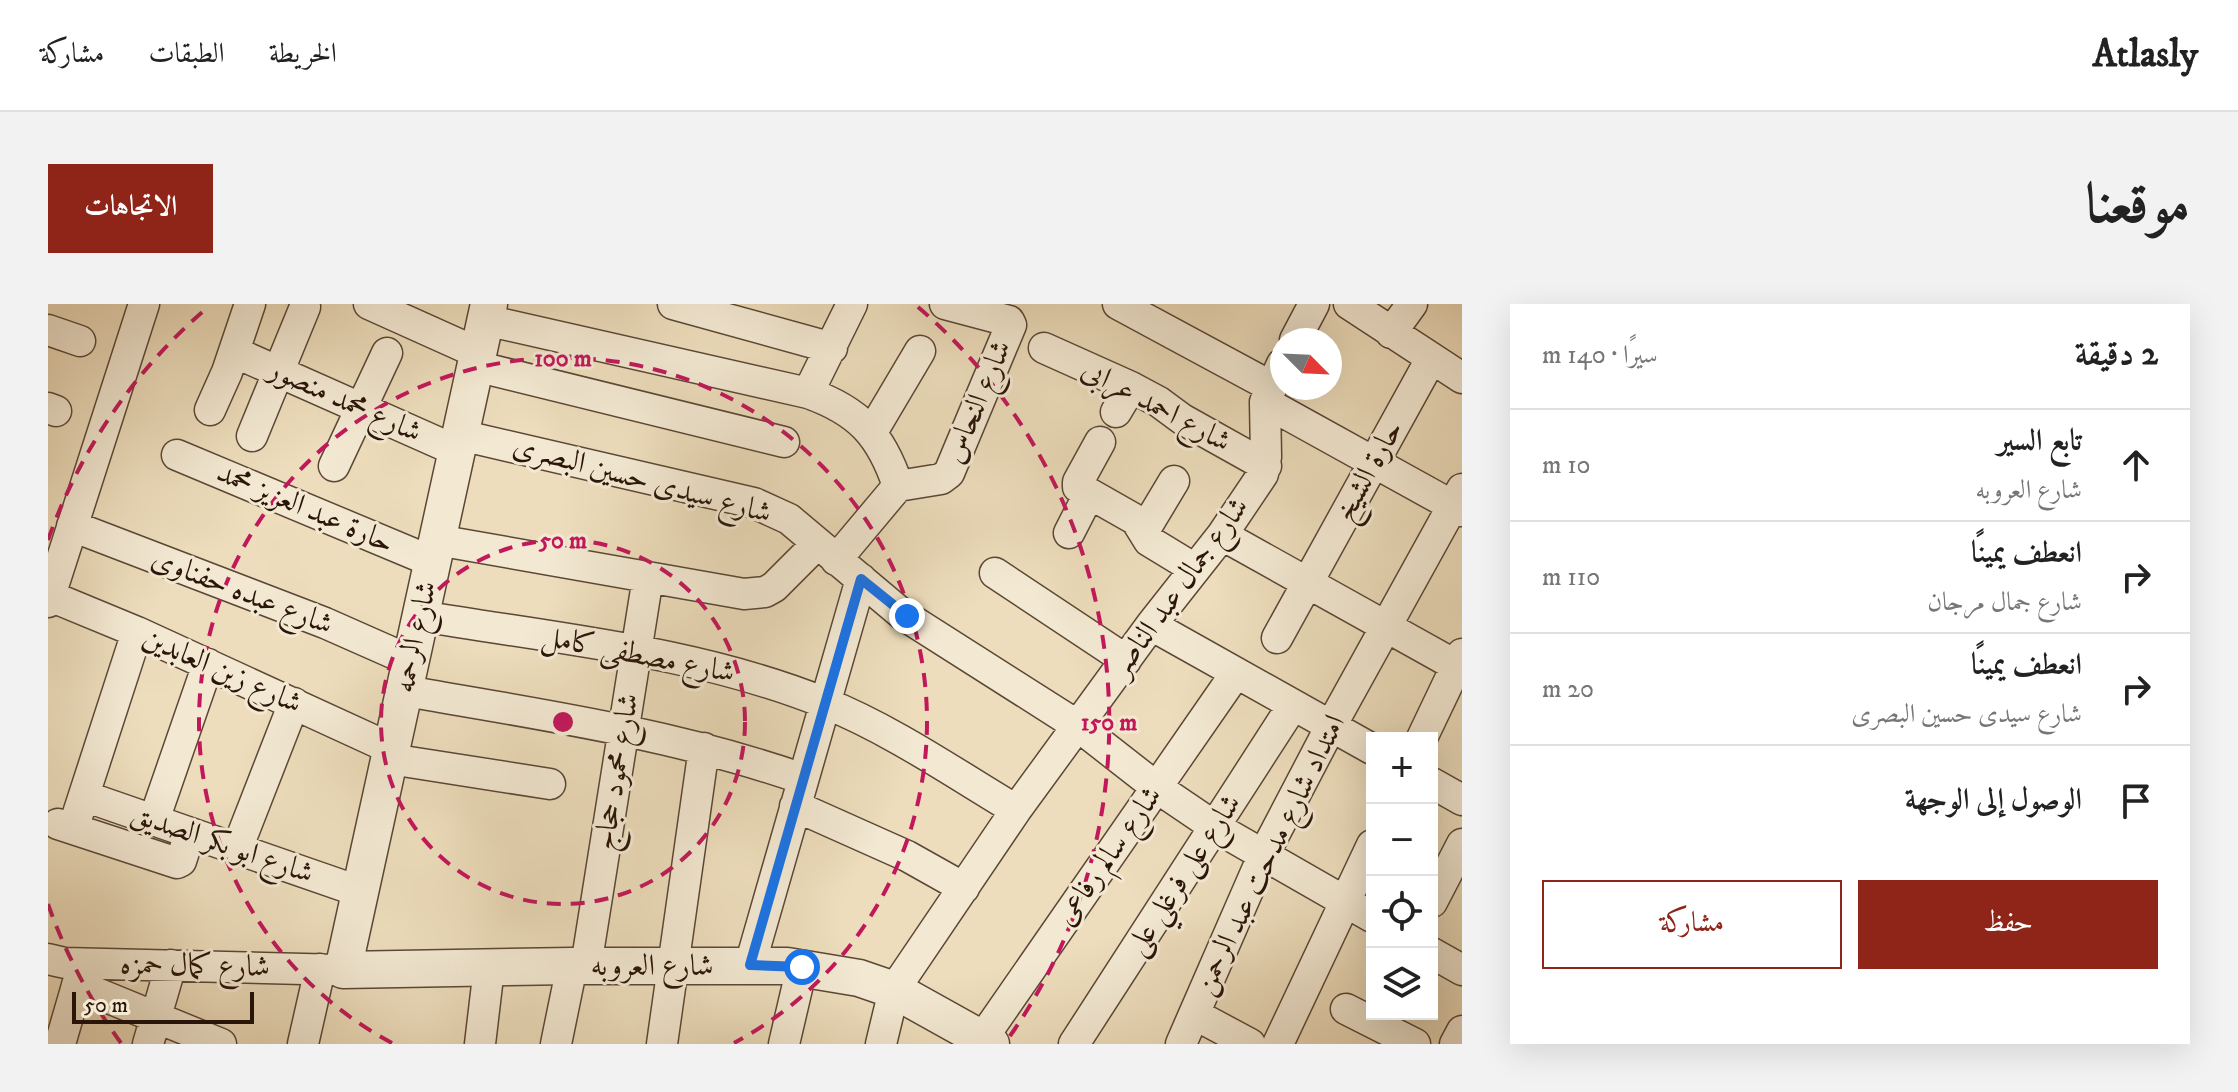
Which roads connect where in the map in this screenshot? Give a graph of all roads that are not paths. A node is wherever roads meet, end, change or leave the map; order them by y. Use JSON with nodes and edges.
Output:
{"nodes":[{"id":1,"x":144,"y":304,"type":"edge"},
{"id":2,"x":250,"y":304,"type":"edge"},
{"id":3,"x":369,"y":304,"type":"edge"},
{"id":4,"x":673,"y":304,"type":"edge"},
{"id":5,"x":852,"y":304,"type":"edge"},
{"id":6,"x":945,"y":304,"type":"edge"},
{"id":7,"x":1118,"y":304,"type":"edge"},
{"id":8,"x":1314,"y":304,"type":"edge"},
{"id":9,"x":1349,"y":304,"type":"edge"},
{"id":10,"x":1412,"y":304,"type":"edge"},
{"id":11,"x":305,"y":307,"type":"dead end"},
{"id":12,"x":1301,"y":328,"type":"edge"},
{"id":13,"x":48,"y":330,"type":"edge"},
{"id":14,"x":1391,"y":333,"type":"junction"},
{"id":15,"x":482,"y":336,"type":"edge"},
{"id":16,"x":80,"y":341,"type":"dead end"},
{"id":17,"x":832,"y":348,"type":"junction"},
{"id":18,"x":1044,"y":348,"type":"dead end"},
{"id":19,"x":920,"y":351,"type":"dead end"},
{"id":20,"x":234,"y":352,"type":"junction"},
{"id":21,"x":387,"y":353,"type":"dead end"},
{"id":22,"x":1431,"y":359,"type":"junction"},
{"id":23,"x":278,"y":372,"type":"junction"},
{"id":24,"x":1462,"y":378,"type":"edge"},
{"id":25,"x":1270,"y":383,"type":"edge"},
{"id":26,"x":808,"y":393,"type":"junction"},
{"id":27,"x":1271,"y":400,"type":"edge"},
{"id":28,"x":1293,"y":400,"type":"edge"},
{"id":29,"x":362,"y":408,"type":"junction"},
{"id":30,"x":210,"y":410,"type":"dead end"},
{"id":31,"x":872,"y":432,"type":"junction"},
{"id":32,"x":252,"y":436,"type":"dead end"},
{"id":33,"x":784,"y":442,"type":"dead end"},
{"id":34,"x":1100,"y":442,"type":"dead end"},
{"id":35,"x":458,"y":443,"type":"junction"},
{"id":36,"x":177,"y":455,"type":"dead end"},
{"id":37,"x":1374,"y":462,"type":"junction"},
{"id":38,"x":334,"y":466,"type":"dead end"},
{"id":39,"x":1266,"y":466,"type":"junction"},
{"id":40,"x":1174,"y":481,"type":"dead end"},
{"id":41,"x":898,"y":486,"type":"junction"},
{"id":42,"x":1089,"y":494,"type":"junction"},
{"id":43,"x":1459,"y":502,"type":"edge"},
{"id":44,"x":72,"y":526,"type":"junction"},
{"id":45,"x":1144,"y":531,"type":"junction"},
{"id":46,"x":1069,"y":533,"type":"dead end"},
{"id":47,"x":1222,"y":535,"type":"junction"},
{"id":48,"x":435,"y":551,"type":"junction"},
{"id":49,"x":827,"y":552,"type":"junction"},
{"id":50,"x":1195,"y":569,"type":"junction"},
{"id":51,"x":995,"y":573,"type":"dead end"},
{"id":52,"x":648,"y":577,"type":"junction"},
{"id":53,"x":861,"y":579,"type":"junction"},
{"id":54,"x":1307,"y":582,"type":"junction"},
{"id":55,"x":49,"y":599,"type":"edge"},
{"id":56,"x":421,"y":616,"type":"junction"},
{"id":57,"x":1151,"y":625,"type":"junction"},
{"id":58,"x":1386,"y":626,"type":"junction"},
{"id":59,"x":137,"y":632,"type":"junction"},
{"id":60,"x":1277,"y":638,"type":"dead end"},
{"id":61,"x":636,"y":652,"type":"junction"},
{"id":62,"x":1126,"y":660,"type":"junction"},
{"id":63,"x":1460,"y":663,"type":"edge"},
{"id":64,"x":208,"y":664,"type":"junction"},
{"id":65,"x":1236,"y":673,"type":"junction"},
{"id":66,"x":408,"y":676,"type":"junction"},
{"id":67,"x":294,"y":703,"type":"junction"},
{"id":68,"x":825,"y":703,"type":"junction"},
{"id":69,"x":1293,"y":705,"type":"junction"},
{"id":70,"x":1078,"y":726,"type":"junction"},
{"id":71,"x":1331,"y":726,"type":"junction"},
{"id":72,"x":624,"y":730,"type":"junction"},
{"id":73,"x":1425,"y":732,"type":"edge"},
{"id":74,"x":1366,"y":746,"type":"edge"},
{"id":75,"x":704,"y":748,"type":"junction"},
{"id":76,"x":391,"y":754,"type":"junction"},
{"id":77,"x":550,"y":784,"type":"dead end"},
{"id":78,"x":1438,"y":786,"type":"edge"},
{"id":79,"x":1156,"y":787,"type":"junction"},
{"id":80,"x":799,"y":792,"type":"junction"},
{"id":81,"x":84,"y":796,"type":"junction"},
{"id":82,"x":1462,"y":800,"type":"edge"},
{"id":83,"x":1016,"y":810,"type":"junction"},
{"id":84,"x":154,"y":820,"type":"junction"},
{"id":85,"x":1215,"y":827,"type":"junction"},
{"id":86,"x":190,"y":833,"type":"junction"},
{"id":87,"x":1462,"y":844,"type":"edge"},
{"id":88,"x":237,"y":849,"type":"junction"},
{"id":89,"x":1263,"y":856,"type":"junction"},
{"id":90,"x":1366,"y":857,"type":"edge"},
{"id":91,"x":964,"y":888,"type":"junction"},
{"id":92,"x":1438,"y":890,"type":"edge"},
{"id":93,"x":361,"y":892,"type":"junction"},
{"id":94,"x":1345,"y":901,"type":"junction"},
{"id":95,"x":1366,"y":913,"type":"edge"},
{"id":96,"x":1438,"y":956,"type":"edge"},
{"id":97,"x":48,"y":959,"type":"edge"},
{"id":98,"x":171,"y":965,"type":"junction"},
{"id":99,"x":750,"y":965,"type":"junction"},
{"id":100,"x":579,"y":966,"type":"junction"},
{"id":101,"x":671,"y":966,"type":"junction"},
{"id":102,"x":802,"y":967,"type":"junction"},
{"id":103,"x":489,"y":968,"type":"junction"},
{"id":104,"x":332,"y":970,"type":"junction"},
{"id":105,"x":1462,"y":970,"type":"edge"},
{"id":106,"x":80,"y":974,"type":"junction"},
{"id":107,"x":894,"y":990,"type":"junction"},
{"id":108,"x":1346,"y":1009,"type":"dead end"},
{"id":109,"x":1194,"y":1014,"type":"junction"},
{"id":110,"x":152,"y":1031,"type":"edge"},
{"id":111,"x":1462,"y":1031,"type":"edge"},
{"id":112,"x":987,"y":1041,"type":"edge"},
{"id":113,"x":60,"y":1044,"type":"edge"},
{"id":114,"x":221,"y":1044,"type":"edge"},
{"id":115,"x":303,"y":1044,"type":"edge"},
{"id":116,"x":480,"y":1044,"type":"edge"},
{"id":117,"x":556,"y":1044,"type":"edge"},
{"id":118,"x":662,"y":1044,"type":"edge"},
{"id":119,"x":784,"y":1044,"type":"edge"},
{"id":120,"x":881,"y":1044,"type":"edge"},
{"id":121,"x":1074,"y":1044,"type":"edge"},
{"id":122,"x":1181,"y":1044,"type":"edge"},
{"id":123,"x":1250,"y":1044,"type":"edge"},
{"id":124,"x":1278,"y":1044,"type":"edge"},
{"id":125,"x":1415,"y":1044,"type":"edge"},
{"id":126,"x":1455,"y":1044,"type":"edge"}],
"edges":[{"from":1,"to":44,"type":"street"},
{"from":2,"to":20,"type":"street"},
{"from":3,"to":15,"type":"street"},
{"from":4,"to":17,"type":"street"},
{"from":5,"to":17,"type":"street"},
{"from":6,"to":41,"type":"street","name":"شارع النحاس"},
{"from":7,"to":25,"type":"street"},
{"from":8,"to":12,"type":"street"},
{"from":9,"to":14,"type":"street"},
{"from":10,"to":14,"type":"street"},
{"from":11,"to":23,"type":"street"},
{"from":13,"to":16,"type":"street"},
{"from":14,"to":22,"type":"street"},
{"from":15,"to":26,"type":"street"},
{"from":15,"to":33,"type":"street"},
{"from":15,"to":35,"type":"street","name":"شارع الرحمه"},
{"from":17,"to":26,"type":"street"},
{"from":18,"to":39,"type":"street","name":"شارع احمد عرابى"},
{"from":19,"to":31,"type":"street"},
{"from":20,"to":23,"type":"street","name":"شارع محمد منصور"},
{"from":20,"to":30,"type":"street"},
{"from":21,"to":29,"type":"street"},
{"from":22,"to":24,"type":"street"},
{"from":22,"to":37,"type":"street","name":"حارة الشيخ"},
{"from":23,"to":29,"type":"street","name":"شارع محمد منصور"},
{"from":23,"to":32,"type":"street"},
{"from":26,"to":31,"type":"street"},
{"from":27,"to":39,"type":"street","name":"شارع جمال عبد الناصر"},
{"from":28,"to":37,"type":"street"},
{"from":29,"to":35,"type":"street","name":"شارع محمد منصور"},
{"from":29,"to":38,"type":"street"},
{"from":31,"to":41,"type":"street"},
{"from":34,"to":42,"type":"street"},
{"from":35,"to":48,"type":"street","name":"شارع الرحمه"},
{"from":35,"to":49,"type":"street","name":"شارع سيدى حسين البصرى"},
{"from":36,"to":48,"type":"street","name":"حارة عبد العزيز محمد"},
{"from":37,"to":43,"type":"street"},
{"from":37,"to":54,"type":"street","name":"حارة الشيخ"},
{"from":39,"to":47,"type":"street","name":"شارع جمال عبد الناصر"},
{"from":40,"to":45,"type":"street"},
{"from":41,"to":49,"type":"street"},
{"from":42,"to":45,"type":"street"},
{"from":42,"to":46,"type":"street"},
{"from":43,"to":58,"type":"street","name":"امتداد شارع مدحت عبد الرحمن"},
{"from":44,"to":55,"type":"street"},
{"from":44,"to":66,"type":"street","name":"شارع عبده حفناوى"},
{"from":45,"to":50,"type":"street"},
{"from":47,"to":50,"type":"street","name":"شارع جمال عبد الناصر"},
{"from":47,"to":54,"type":"street"},
{"from":48,"to":52,"type":"street","name":"حارة عبد العزيز محمد"},
{"from":48,"to":56,"type":"street","name":"شارع الرحمه"},
{"from":49,"to":52,"type":"street","name":"حارة عبد العزيز محمد"},
{"from":49,"to":53,"type":"street","name":"شارع سيدى حسين البصرى"},
{"from":50,"to":57,"type":"street","name":"شارع جمال عبد الناصر"},
{"from":51,"to":62,"type":"street"},
{"from":52,"to":61,"type":"street","name":"شارع محمود حجاج"},
{"from":53,"to":68,"type":"street"},
{"from":53,"to":70,"type":"street","name":"شارع سيدى حسين البصرى"},
{"from":54,"to":58,"type":"street"},
{"from":54,"to":60,"type":"street","name":"حارة الشيخ"},
{"from":55,"to":59,"type":"street","name":"شارع زين العابدين"},
{"from":56,"to":61,"type":"street","name":"شارع مصطفى كامل"},
{"from":56,"to":66,"type":"street","name":"شارع الرحمه"},
{"from":57,"to":62,"type":"street","name":"شارع جمال عبد الناصر"},
{"from":57,"to":65,"type":"street"},
{"from":58,"to":63,"type":"street"},
{"from":58,"to":71,"type":"street","name":"امتداد شارع مدحت عبد الرحمن"},
{"from":59,"to":64,"type":"street","name":"شارع زين العابدين"},
{"from":59,"to":81,"type":"street"},
{"from":61,"to":68,"type":"street","name":"شارع مصطفى كامل"},
{"from":61,"to":72,"type":"street","name":"شارع محمود حجاج"},
{"from":62,"to":70,"type":"street","name":"شارع جمال عبد الناصر"},
{"from":63,"to":73,"type":"street"},
{"from":64,"to":67,"type":"street","name":"شارع زين العابدين"},
{"from":64,"to":84,"type":"street"},
{"from":65,"to":69,"type":"street"},
{"from":65,"to":79,"type":"street","name":"شارع سالم رفاعى"},
{"from":66,"to":72,"type":"street","name":"شارع عبده حفناوى"},
{"from":66,"to":76,"type":"street","name":"شارع الرحمه"},
{"from":67,"to":76,"type":"street","name":"شارع زين العابدين"},
{"from":67,"to":88,"type":"street"},
{"from":68,"to":80,"type":"street"},
{"from":68,"to":83,"type":"street","name":"شارع مصطفى كامل"},
{"from":69,"to":71,"type":"street"},
{"from":69,"to":85,"type":"street","name":"شارع على فرغلي على"},
{"from":70,"to":79,"type":"street","name":"شارع سيدى حسين البصرى"},
{"from":70,"to":83,"type":"street","name":"شارع جمال عبد الناصر"},
{"from":71,"to":74,"type":"street"},
{"from":71,"to":89,"type":"street","name":"امتداد شارع مدحت عبد الرحمن"},
{"from":72,"to":75,"type":"street","name":"شارع عبده حفناوى"},
{"from":72,"to":100,"type":"street","name":"شارع محمود حجاج"},
{"from":75,"to":80,"type":"street","name":"شارع عبده حفناوى"},
{"from":75,"to":101,"type":"street"},
{"from":76,"to":77,"type":"street","name":"شارع زين العابدين"},
{"from":76,"to":93,"type":"street","name":"شارع الرحمه"},
{"from":78,"to":82,"type":"street"},
{"from":79,"to":85,"type":"street","name":"شارع سيدى حسين البصرى"},
{"from":79,"to":112,"type":"street","name":"شارع سالم رفاعى"},
{"from":80,"to":91,"type":"street","name":"شارع عبده حفناوى"},
{"from":80,"to":99,"type":"street"},
{"from":81,"to":84,"type":"street","name":"شارع ابو بكر الصديق"},
{"from":81,"to":86,"type":"street"},
{"from":83,"to":91,"type":"street","name":"شارع جمال عبد الناصر"},
{"from":84,"to":86,"type":"street","name":"شارع ابو بكر الصديق"},
{"from":85,"to":89,"type":"street","name":"شارع سيدى حسين البصرى"},
{"from":85,"to":121,"type":"street","name":"شارع على فرغلي على"},
{"from":86,"to":88,"type":"street","name":"شارع ابو بكر الصديق"},
{"from":87,"to":92,"type":"street"},
{"from":88,"to":93,"type":"street","name":"شارع ابو بكر الصديق"},
{"from":89,"to":94,"type":"street","name":"شارع سيدى حسين البصرى"},
{"from":89,"to":109,"type":"street","name":"امتداد شارع مدحت عبد الرحمن"},
{"from":90,"to":94,"type":"street"},
{"from":91,"to":107,"type":"street","name":"شارع جمال عبد الناصر"},
{"from":93,"to":104,"type":"street","name":"شارع الرحمه"},
{"from":94,"to":95,"type":"street","name":"شارع سيدى حسين البصرى"},
{"from":94,"to":124,"type":"street"},
{"from":96,"to":105,"type":"street"},
{"from":97,"to":106,"type":"street","name":"شارع كمال حمزه"},
{"from":98,"to":104,"type":"street","name":"شارع كمال حمزه"},
{"from":98,"to":106,"type":"street","name":"شارع كمال حمزه"},
{"from":98,"to":110,"type":"street"},
{"from":99,"to":101,"type":"street","name":"شارع العروبه"},
{"from":99,"to":102,"type":"street","name":"شارع العروبه"},
{"from":100,"to":101,"type":"street","name":"شارع العروبه"},
{"from":100,"to":103,"type":"street","name":"شارع العروبه"},
{"from":100,"to":117,"type":"street","name":"شارع محمود حجاج"},
{"from":101,"to":118,"type":"street"},
{"from":102,"to":107,"type":"street","name":"شارع العروبه"},
{"from":102,"to":119,"type":"street"},
{"from":103,"to":104,"type":"street","name":"شارع العروبه"},
{"from":103,"to":116,"type":"street"},
{"from":104,"to":115,"type":"street"},
{"from":106,"to":110,"type":"street"},
{"from":106,"to":113,"type":"street"},
{"from":107,"to":112,"type":"street","name":"شارع العروبه"},
{"from":107,"to":120,"type":"street"},
{"from":108,"to":125,"type":"street"},
{"from":109,"to":122,"type":"street","name":"امتداد شارع مدحت عبد الرحمن"},
{"from":109,"to":123,"type":"street"},
{"from":110,"to":114,"type":"street"},
{"from":111,"to":126,"type":"street"}]}
